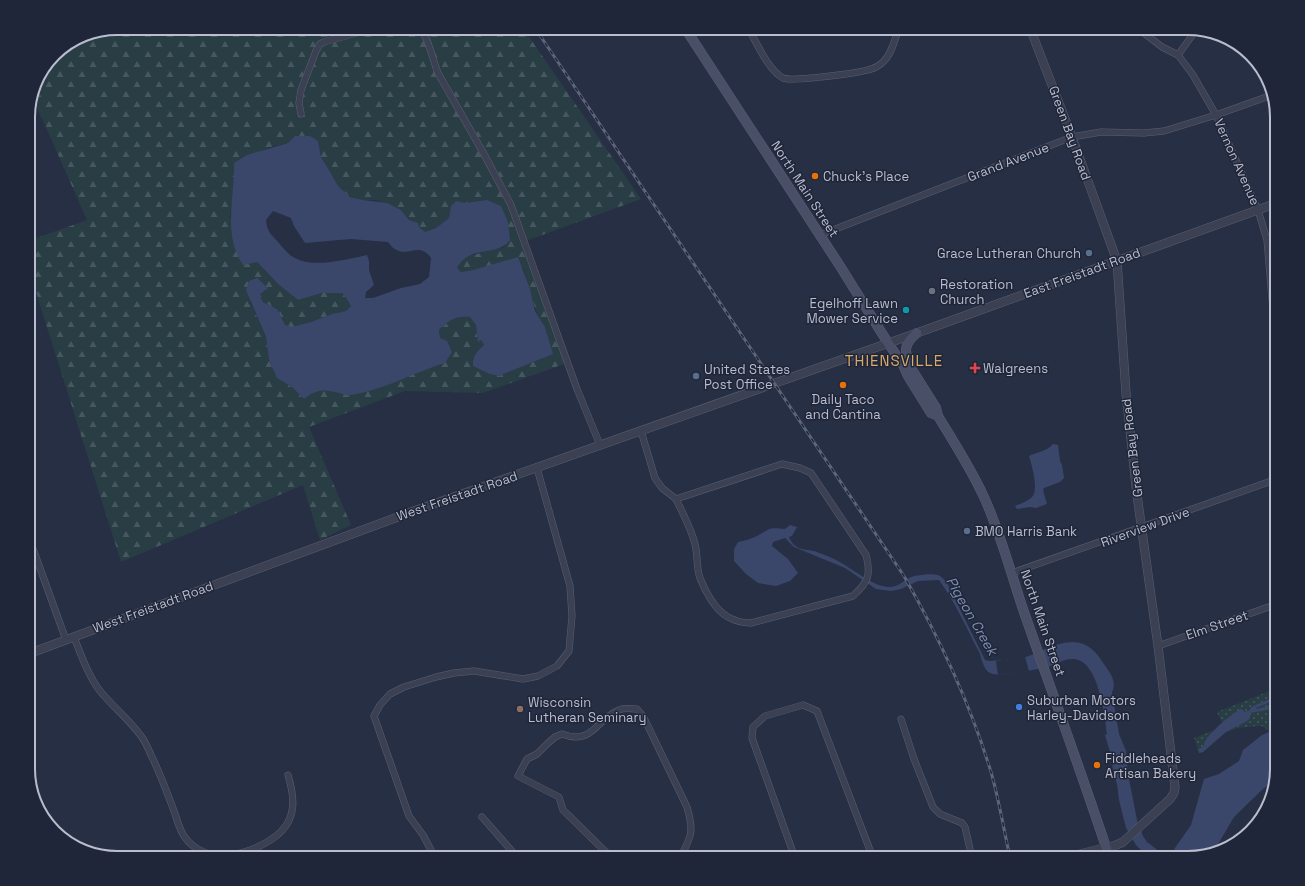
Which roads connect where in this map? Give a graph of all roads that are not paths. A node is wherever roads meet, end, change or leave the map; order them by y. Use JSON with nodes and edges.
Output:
{"nodes":[{"id":1,"x":349,"y":35,"type":"edge"},
{"id":2,"x":425,"y":35,"type":"edge"},
{"id":3,"x":689,"y":35,"type":"edge"},
{"id":4,"x":752,"y":35,"type":"edge"},
{"id":5,"x":896,"y":35,"type":"edge"},
{"id":6,"x":1033,"y":35,"type":"edge"},
{"id":7,"x":1147,"y":35,"type":"edge"},
{"id":8,"x":1192,"y":35,"type":"edge"},
{"id":9,"x":1178,"y":55,"type":"junction"},
{"id":10,"x":1267,"y":97,"type":"edge"},
{"id":11,"x":301,"y":114,"type":"dead end"},
{"id":12,"x":1216,"y":115,"type":"junction"},
{"id":13,"x":1072,"y":137,"type":"junction"},
{"id":14,"x":1270,"y":206,"type":"edge"},
{"id":15,"x":1258,"y":210,"type":"junction"},
{"id":16,"x":820,"y":235,"type":"junction"},
{"id":17,"x":1116,"y":261,"type":"junction"},
{"id":18,"x":1270,"y":275,"type":"edge"},
{"id":19,"x":917,"y":333,"type":"junction"},
{"id":20,"x":888,"y":343,"type":"junction"},
{"id":21,"x":903,"y":365,"type":"junction"},
{"id":22,"x":914,"y":373,"type":"junction"},
{"id":23,"x":938,"y":416,"type":"junction"},
{"id":24,"x":641,"y":431,"type":"junction"},
{"id":25,"x":600,"y":445,"type":"junction"},
{"id":26,"x":537,"y":468,"type":"junction"},
{"id":27,"x":1270,"y":482,"type":"edge"},
{"id":28,"x":676,"y":499,"type":"junction"},
{"id":29,"x":1142,"y":528,"type":"junction"},
{"id":30,"x":35,"y":554,"type":"edge"},
{"id":31,"x":1012,"y":573,"type":"junction"},
{"id":32,"x":1270,"y":606,"type":"edge"},
{"id":33,"x":74,"y":636,"type":"junction"},
{"id":34,"x":66,"y":640,"type":"junction"},
{"id":35,"x":1158,"y":646,"type":"junction"},
{"id":36,"x":35,"y":651,"type":"edge"},
{"id":37,"x":901,"y":719,"type":"dead end"},
{"id":38,"x":288,"y":775,"type":"dead end"},
{"id":39,"x":482,"y":817,"type":"dead end"},
{"id":40,"x":1106,"y":847,"type":"junction"},
{"id":41,"x":202,"y":851,"type":"edge"},
{"id":42,"x":247,"y":851,"type":"edge"},
{"id":43,"x":431,"y":851,"type":"edge"},
{"id":44,"x":512,"y":851,"type":"edge"},
{"id":45,"x":605,"y":851,"type":"edge"},
{"id":46,"x":684,"y":851,"type":"edge"},
{"id":47,"x":792,"y":851,"type":"edge"},
{"id":48,"x":870,"y":851,"type":"edge"},
{"id":49,"x":970,"y":851,"type":"edge"},
{"id":50,"x":1091,"y":851,"type":"edge"},
{"id":51,"x":1107,"y":851,"type":"edge"}],
"edges":[{"from":1,"to":11,"type":"street"},
{"from":2,"to":25,"type":"street"},
{"from":3,"to":16,"type":"main road","name":"North Main Street"},
{"from":4,"to":5,"type":"street"},
{"from":6,"to":13,"type":"street","name":"Green Bay Road"},
{"from":7,"to":9,"type":"street","name":"Vernon Avenue"},
{"from":8,"to":9,"type":"street"},
{"from":9,"to":12,"type":"street","name":"Vernon Avenue"},
{"from":10,"to":12,"type":"street","name":"Grand Avenue"},
{"from":12,"to":13,"type":"street","name":"Grand Avenue"},
{"from":12,"to":15,"type":"street","name":"Vernon Avenue"},
{"from":13,"to":16,"type":"street","name":"Grand Avenue"},
{"from":13,"to":17,"type":"street","name":"Green Bay Road"},
{"from":14,"to":15,"type":"street","name":"East Freistadt Road"},
{"from":15,"to":17,"type":"street","name":"East Freistadt Road"},
{"from":15,"to":18,"type":"street","name":"Vernon Avenue"},
{"from":16,"to":20,"type":"main road","name":"North Main Street"},
{"from":17,"to":19,"type":"street","name":"East Freistadt Road"},
{"from":17,"to":29,"type":"street","name":"Green Bay Road"},
{"from":19,"to":20,"type":"street","name":"East Freistadt Road"},
{"from":19,"to":22,"type":"main road"},
{"from":20,"to":21,"type":"main road","name":"North Main Street"},
{"from":20,"to":24,"type":"street","name":"West Freistadt Road"},
{"from":21,"to":22,"type":"main road","name":"North Main Street"},
{"from":21,"to":23,"type":"main road","name":"North Main Street"},
{"from":22,"to":23,"type":"main road","name":"North Main Street"},
{"from":23,"to":31,"type":"main road","name":"North Main Street"},
{"from":24,"to":25,"type":"street","name":"West Freistadt Road"},
{"from":24,"to":28,"type":"street"},
{"from":25,"to":26,"type":"street","name":"West Freistadt Road"},
{"from":26,"to":33,"type":"street","name":"West Freistadt Road"},
{"from":26,"to":43,"type":"street"},
{"from":27,"to":29,"type":"street","name":"Riverview Drive"},
{"from":28,"to":28,"type":"street"},
{"from":29,"to":31,"type":"street","name":"Riverview Drive"},
{"from":29,"to":35,"type":"street","name":"Green Bay Road"},
{"from":30,"to":34,"type":"street"},
{"from":31,"to":40,"type":"main road","name":"North Main Street"},
{"from":32,"to":35,"type":"street","name":"Elm Street"},
{"from":33,"to":34,"type":"street","name":"West Freistadt Road"},
{"from":33,"to":41,"type":"street"},
{"from":34,"to":36,"type":"street","name":"West Freistadt Road"},
{"from":35,"to":40,"type":"street","name":"Green Bay Road"},
{"from":37,"to":49,"type":"street"},
{"from":38,"to":42,"type":"street"},
{"from":39,"to":44,"type":"street"},
{"from":40,"to":50,"type":"street","name":"Green Bay Road"},
{"from":40,"to":51,"type":"main road","name":"North Main Street"},
{"from":45,"to":46,"type":"street"},
{"from":47,"to":48,"type":"street"}]}
